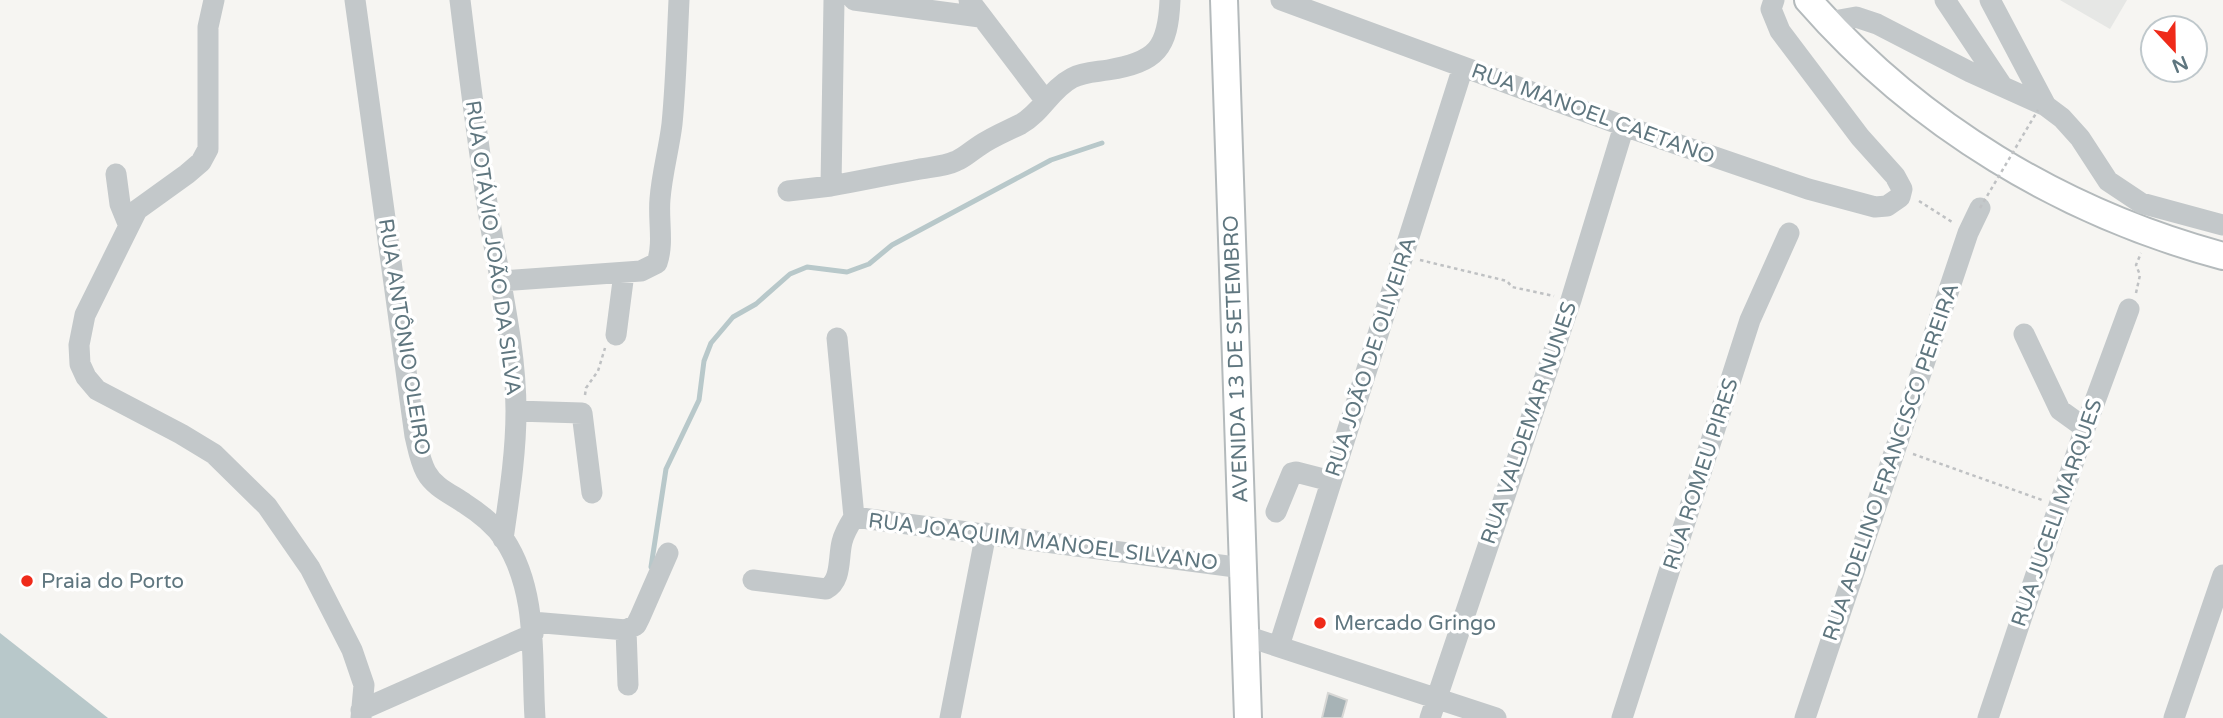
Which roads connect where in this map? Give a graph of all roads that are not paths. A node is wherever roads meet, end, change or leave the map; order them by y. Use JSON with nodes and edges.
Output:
{"nodes":[{"id":1,"x":214,"y":0,"type":"edge"},
{"id":2,"x":355,"y":0,"type":"edge"},
{"id":3,"x":460,"y":0,"type":"edge"},
{"id":4,"x":679,"y":0,"type":"edge"},
{"id":5,"x":834,"y":0,"type":"edge"},
{"id":6,"x":854,"y":0,"type":"edge"},
{"id":7,"x":1170,"y":0,"type":"edge"},
{"id":8,"x":1224,"y":0,"type":"edge"},
{"id":9,"x":1281,"y":0,"type":"edge"},
{"id":10,"x":1774,"y":0,"type":"edge"},
{"id":11,"x":1808,"y":0,"type":"edge"},
{"id":12,"x":1945,"y":0,"type":"edge"},
{"id":13,"x":1990,"y":0,"type":"edge"},
{"id":14,"x":974,"y":8,"type":"edge"},
{"id":15,"x":1828,"y":22,"type":"junction"},
{"id":16,"x":1463,"y":67,"type":"junction"},
{"id":17,"x":2001,"y":85,"type":"junction"},
{"id":18,"x":1045,"y":100,"type":"junction"},
{"id":19,"x":2042,"y":108,"type":"junction"},
{"id":20,"x":1624,"y":126,"type":"junction"},
{"id":21,"x":116,"y":174,"type":"dead end"},
{"id":22,"x":831,"y":186,"type":"junction"},
{"id":23,"x":788,"y":191,"type":"dead end"},
{"id":24,"x":1980,"y":208,"type":"road end"},
{"id":25,"x":2223,"y":225,"type":"edge"},
{"id":26,"x":129,"y":226,"type":"junction"},
{"id":27,"x":1789,"y":233,"type":"dead end"},
{"id":28,"x":2223,"y":256,"type":"edge"},
{"id":29,"x":624,"y":273,"type":"junction"},
{"id":30,"x":500,"y":281,"type":"junction"},
{"id":31,"x":2129,"y":309,"type":"road end"},
{"id":32,"x":2024,"y":334,"type":"dead end"},
{"id":33,"x":616,"y":335,"type":"road end"},
{"id":34,"x":836,"y":338,"type":"dead end"},
{"id":35,"x":516,"y":411,"type":"junction"},
{"id":36,"x":2085,"y":428,"type":"junction"},
{"id":37,"x":1331,"y":481,"type":"junction"},
{"id":38,"x":592,"y":493,"type":"dead end"},
{"id":39,"x":1276,"y":512,"type":"dead end"},
{"id":40,"x":854,"y":517,"type":"junction"},
{"id":41,"x":986,"y":533,"type":"junction"},
{"id":42,"x":503,"y":539,"type":"junction"},
{"id":43,"x":668,"y":553,"type":"dead end"},
{"id":44,"x":1242,"y":568,"type":"junction"},
{"id":45,"x":2223,"y":575,"type":"edge"},
{"id":46,"x":753,"y":580,"type":"dead end"},
{"id":47,"x":532,"y":628,"type":"junction"},
{"id":48,"x":626,"y":630,"type":"junction"},
{"id":49,"x":1246,"y":636,"type":"junction"},
{"id":50,"x":1279,"y":646,"type":"junction"},
{"id":51,"x":628,"y":685,"type":"dead end"},
{"id":52,"x":1433,"y":708,"type":"edge"},
{"id":53,"x":361,"y":714,"type":"edge"},
{"id":54,"x":535,"y":718,"type":"edge"},
{"id":55,"x":950,"y":718,"type":"edge"},
{"id":56,"x":1248,"y":718,"type":"edge"},
{"id":57,"x":1496,"y":718,"type":"edge"},
{"id":58,"x":1622,"y":718,"type":"edge"},
{"id":59,"x":1805,"y":718,"type":"edge"},
{"id":60,"x":1987,"y":718,"type":"edge"},
{"id":61,"x":2174,"y":718,"type":"edge"}],
"edges":[{"from":1,"to":26,"type":"street"},
{"from":2,"to":42,"type":"street","name":"RUA ANTÔNIO OLEIRO"},
{"from":3,"to":30,"type":"street","name":"RUA OTÁVIO JOÃO DA SILVA"},
{"from":4,"to":29,"type":"street"},
{"from":5,"to":22,"type":"street"},
{"from":6,"to":14,"type":"street"},
{"from":7,"to":18,"type":"street"},
{"from":8,"to":44,"type":"main road","name":"AVENIDA 13 DE SETEMBRO"},
{"from":9,"to":16,"type":"street","name":"RUA MANOEL CAETANO"},
{"from":10,"to":20,"type":"street","name":"RUA MANOEL CAETANO"},
{"from":11,"to":15,"type":"main road"},
{"from":12,"to":17,"type":"street"},
{"from":13,"to":19,"type":"street"},
{"from":14,"to":18,"type":"street"},
{"from":15,"to":17,"type":"street"},
{"from":15,"to":28,"type":"main road"},
{"from":16,"to":20,"type":"street","name":"RUA MANOEL CAETANO"},
{"from":16,"to":37,"type":"street","name":"RUA JOÃO DE OLIVEIRA"},
{"from":17,"to":19,"type":"street"},
{"from":18,"to":22,"type":"street"},
{"from":19,"to":25,"type":"street"},
{"from":20,"to":52,"type":"street","name":"RUA VALDEMAR NUNES"},
{"from":21,"to":26,"type":"street"},
{"from":22,"to":23,"type":"street"},
{"from":24,"to":59,"type":"street","name":"RUA ADELINO FRANCISCO PEREIRA"},
{"from":26,"to":53,"type":"street"},
{"from":27,"to":58,"type":"street","name":"RUA ROMEU PIRES"},
{"from":29,"to":30,"type":"street"},
{"from":29,"to":33,"type":"street"},
{"from":30,"to":35,"type":"street","name":"RUA OTÁVIO JOÃO DA SILVA"},
{"from":31,"to":36,"type":"street","name":"RUA JUCELI MARQUES"},
{"from":32,"to":36,"type":"street"},
{"from":34,"to":40,"type":"street","name":"RUA JOAQUIM MANOEL SILVANO"},
{"from":35,"to":38,"type":"street"},
{"from":35,"to":42,"type":"street","name":"RUA OTÁVIO JOÃO DA SILVA"},
{"from":36,"to":60,"type":"street","name":"RUA JUCELI MARQUES"},
{"from":37,"to":39,"type":"street"},
{"from":37,"to":50,"type":"street","name":"RUA JOÃO DE OLIVEIRA"},
{"from":40,"to":41,"type":"street","name":"RUA JOAQUIM MANOEL SILVANO"},
{"from":40,"to":46,"type":"street"},
{"from":41,"to":44,"type":"street","name":"RUA JOAQUIM MANOEL SILVANO"},
{"from":41,"to":55,"type":"street"},
{"from":42,"to":47,"type":"street","name":"RUA ANTÔNIO OLEIRO"},
{"from":43,"to":48,"type":"street"},
{"from":44,"to":49,"type":"main road","name":"AVENIDA 13 DE SETEMBRO"},
{"from":45,"to":61,"type":"street"},
{"from":47,"to":48,"type":"street"},
{"from":47,"to":53,"type":"street"},
{"from":47,"to":54,"type":"street","name":"RUA ANTÔNIO OLEIRO"},
{"from":48,"to":51,"type":"street"},
{"from":49,"to":50,"type":"street"},
{"from":49,"to":56,"type":"main road","name":"AVENIDA 13 DE SETEMBRO"},
{"from":50,"to":52,"type":"street"},
{"from":52,"to":57,"type":"street"}]}
